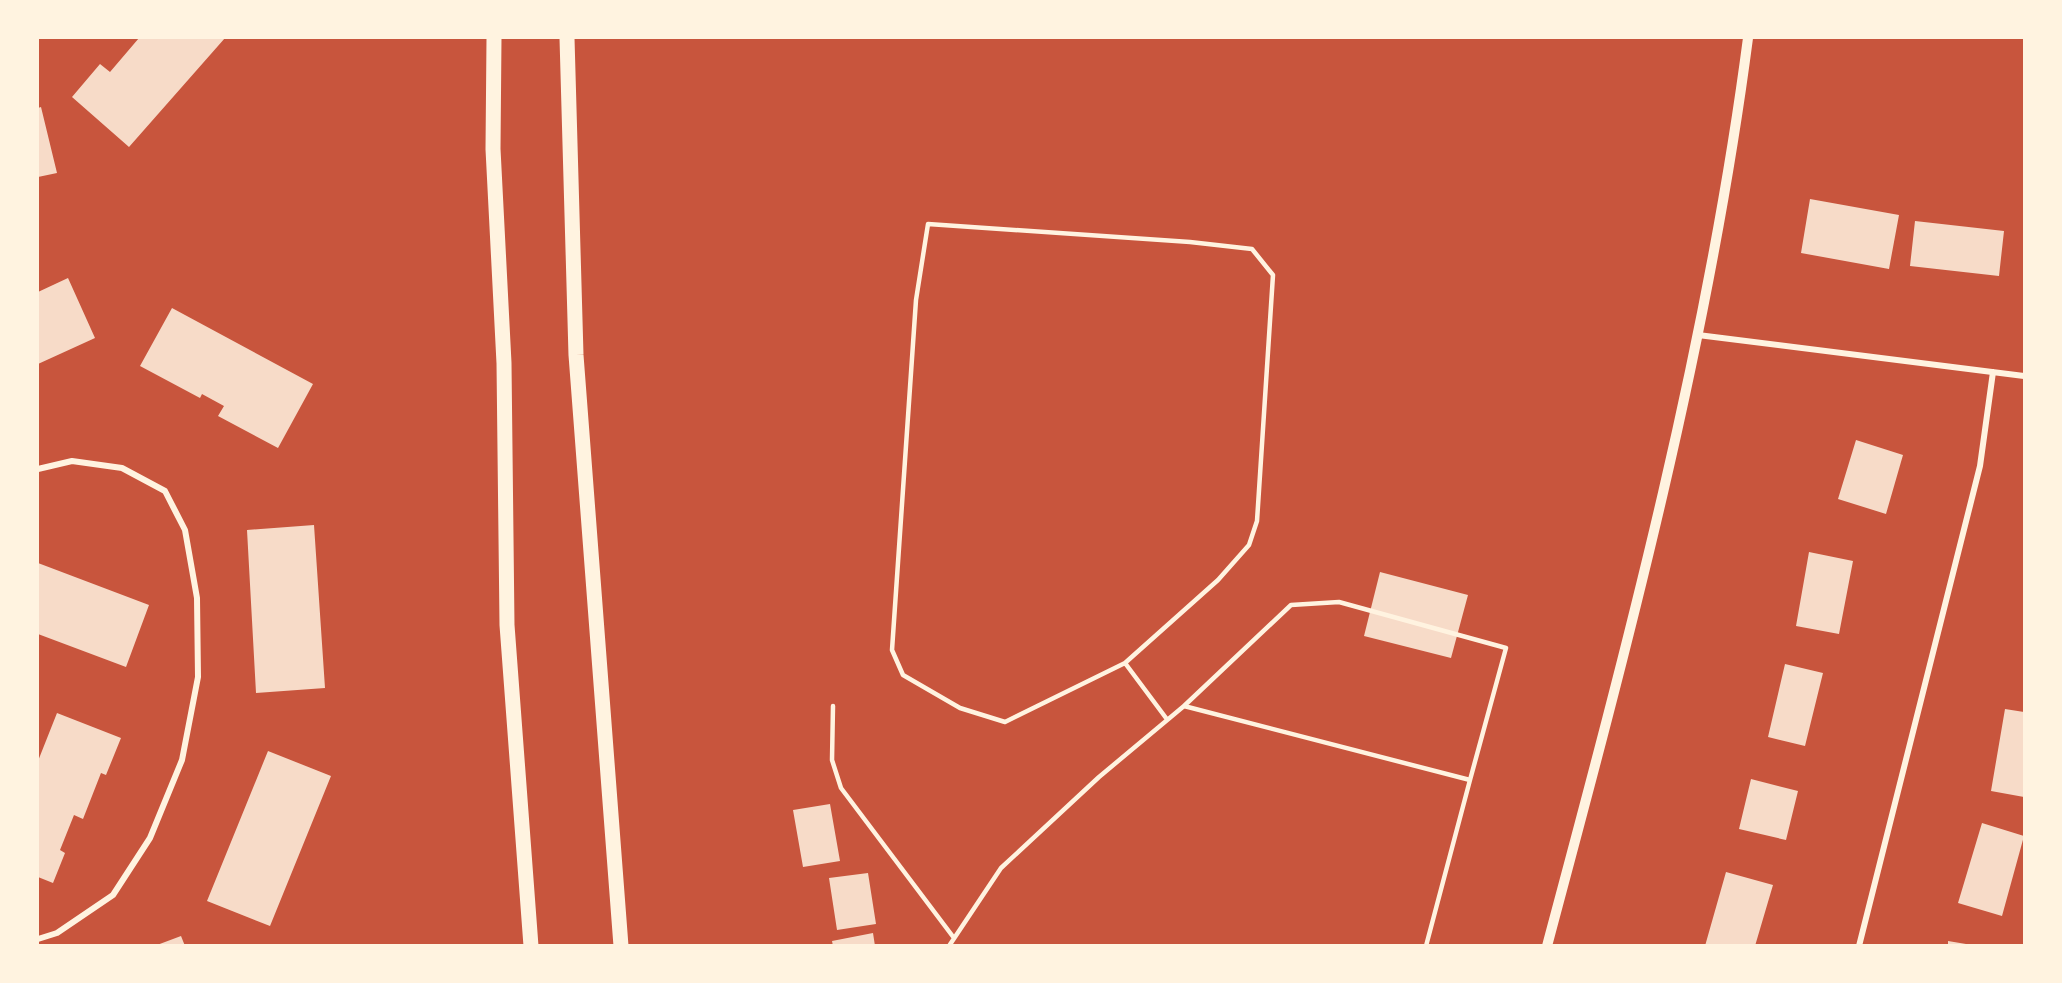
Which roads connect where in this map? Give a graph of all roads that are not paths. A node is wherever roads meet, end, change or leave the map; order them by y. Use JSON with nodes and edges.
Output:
{"nodes":[{"id":1,"x":494,"y":38,"type":"edge"},
{"id":2,"x":567,"y":38,"type":"edge"},
{"id":3,"x":1749,"y":38,"type":"edge"},
{"id":4,"x":1698,"y":334,"type":"junction"},
{"id":5,"x":1993,"y":372,"type":"junction"},
{"id":6,"x":2025,"y":376,"type":"edge"},
{"id":7,"x":38,"y":469,"type":"edge"},
{"id":8,"x":1125,"y":663,"type":"junction"},
{"id":9,"x":833,"y":706,"type":"dead end"},
{"id":10,"x":1184,"y":706,"type":"junction"},
{"id":11,"x":1166,"y":718,"type":"junction"},
{"id":12,"x":1470,"y":780,"type":"junction"},
{"id":13,"x":954,"y":938,"type":"junction"},
{"id":14,"x":38,"y":939,"type":"edge"},
{"id":15,"x":531,"y":945,"type":"edge"},
{"id":16,"x":621,"y":945,"type":"edge"},
{"id":17,"x":949,"y":945,"type":"edge"},
{"id":18,"x":1426,"y":945,"type":"edge"},
{"id":19,"x":1547,"y":945,"type":"edge"},
{"id":20,"x":1859,"y":945,"type":"edge"}],
"edges":[{"from":1,"to":15,"type":"main road"},
{"from":2,"to":16,"type":"main road"},
{"from":3,"to":4,"type":"street"},
{"from":4,"to":5,"type":"street"},
{"from":4,"to":19,"type":"street"},
{"from":5,"to":6,"type":"street"},
{"from":5,"to":20,"type":"street"},
{"from":7,"to":14,"type":"street"},
{"from":8,"to":8,"type":"lane"},
{"from":8,"to":11,"type":"lane"},
{"from":9,"to":13,"type":"lane"},
{"from":10,"to":11,"type":"lane"},
{"from":10,"to":12,"type":"lane"},
{"from":10,"to":12,"type":"lane"},
{"from":11,"to":13,"type":"lane"},
{"from":12,"to":18,"type":"lane"},
{"from":13,"to":17,"type":"lane"}]}
